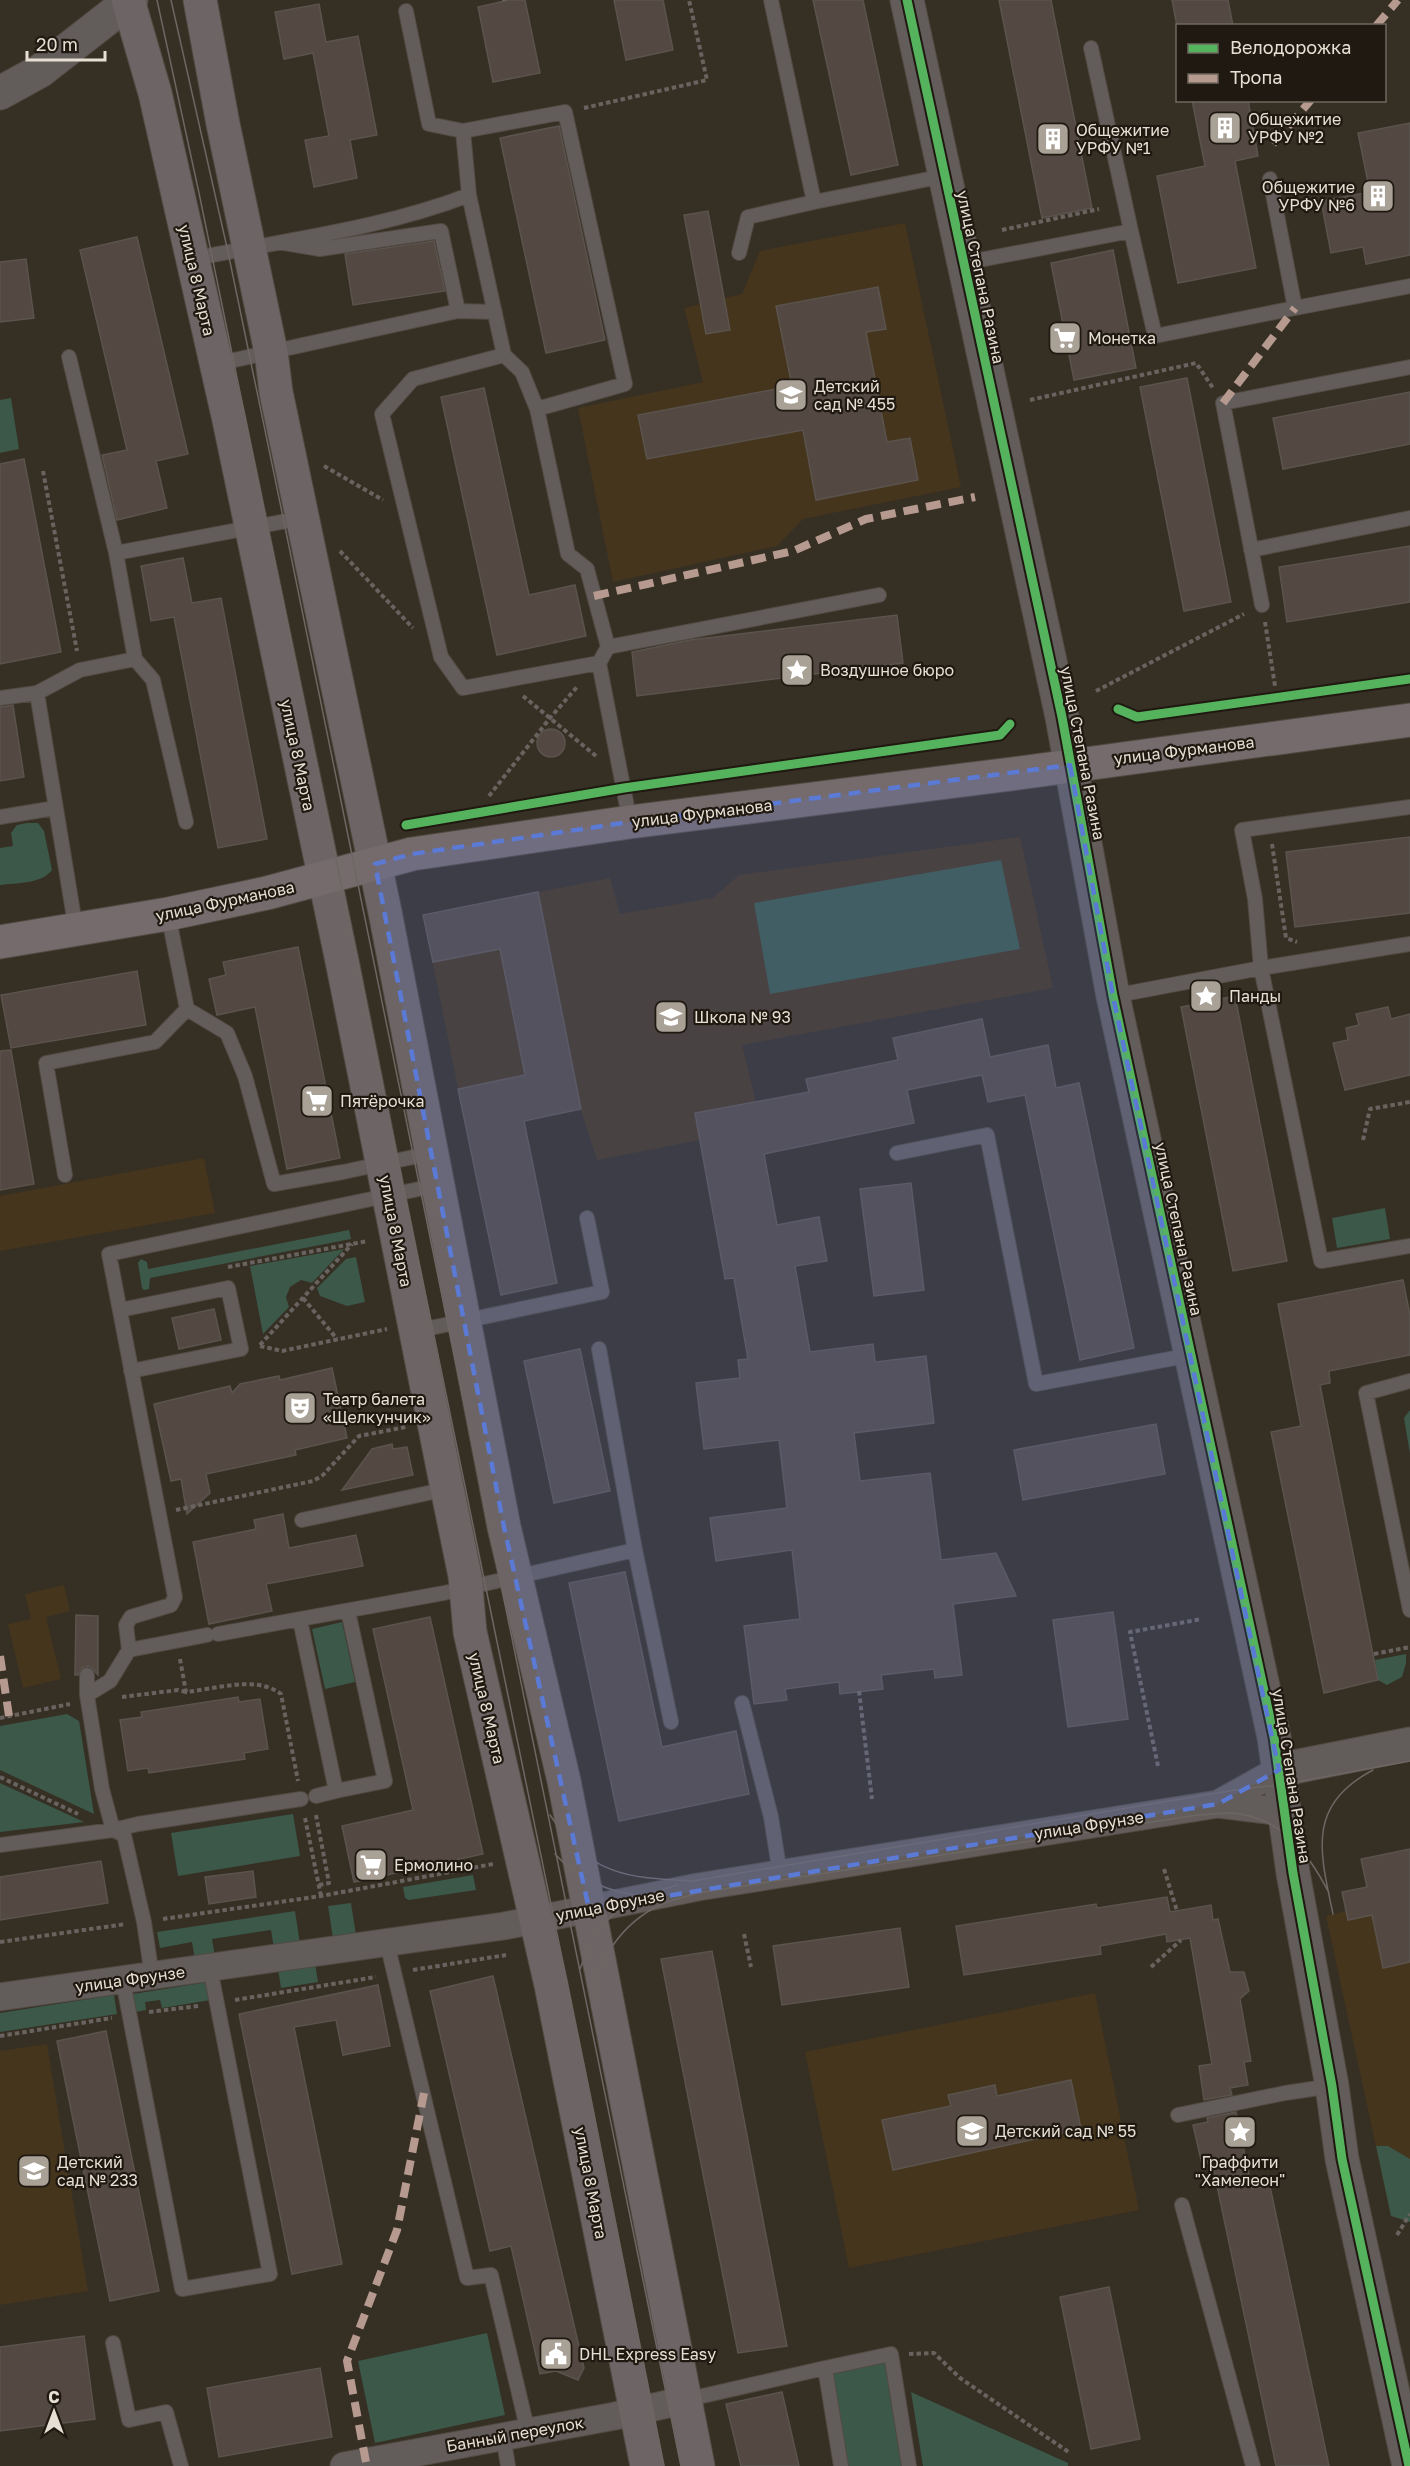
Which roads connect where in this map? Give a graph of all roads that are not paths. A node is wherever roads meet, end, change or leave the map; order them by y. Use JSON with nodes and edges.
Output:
{"nodes":[{"id":1,"x":200,"y":0,"type":"edge"},
{"id":2,"x":771,"y":0,"type":"edge"},
{"id":3,"x":907,"y":0,"type":"edge"},
{"id":4,"x":129,"y":1,"type":"edge"},
{"id":5,"x":406,"y":11,"type":"dead end"},
{"id":6,"x":1091,"y":48,"type":"dead end"},
{"id":7,"x":0,"y":93,"type":"edge"},
{"id":8,"x":464,"y":131,"type":"junction"},
{"id":9,"x":944,"y":176,"type":"junction"},
{"id":10,"x":1270,"y":179,"type":"dead end"},
{"id":11,"x":469,"y":195,"type":"junction"},
{"id":12,"x":814,"y":202,"type":"junction"},
{"id":13,"x":1131,"y":231,"type":"junction"},
{"id":14,"x":284,"y":243,"type":"junction"},
{"id":15,"x":249,"y":248,"type":"junction"},
{"id":16,"x":739,"y":254,"type":"dead end"},
{"id":17,"x":192,"y":259,"type":"junction"},
{"id":18,"x":962,"y":264,"type":"junction"},
{"id":19,"x":1410,"y":286,"type":"edge"},
{"id":20,"x":1295,"y":308,"type":"junction"},
{"id":21,"x":458,"y":312,"type":"junction"},
{"id":22,"x":495,"y":312,"type":"junction"},
{"id":23,"x":272,"y":352,"type":"junction"},
{"id":24,"x":504,"y":355,"type":"junction"},
{"id":25,"x":69,"y":357,"type":"dead end"},
{"id":26,"x":216,"y":364,"type":"junction"},
{"id":27,"x":1410,"y":367,"type":"edge"},
{"id":28,"x":537,"y":409,"type":"junction"},
{"id":29,"x":303,"y":518,"type":"junction"},
{"id":30,"x":1410,"y":518,"type":"edge"},
{"id":31,"x":251,"y":528,"type":"junction"},
{"id":32,"x":1251,"y":550,"type":"junction"},
{"id":33,"x":116,"y":553,"type":"junction"},
{"id":34,"x":879,"y":595,"type":"dead end"},
{"id":35,"x":1262,"y":604,"type":"road end"},
{"id":36,"x":608,"y":647,"type":"junction"},
{"id":37,"x":135,"y":659,"type":"junction"},
{"id":38,"x":599,"y":663,"type":"junction"},
{"id":39,"x":37,"y":693,"type":"junction"},
{"id":40,"x":0,"y":698,"type":"edge"},
{"id":41,"x":1410,"y":720,"type":"edge"},
{"id":42,"x":1070,"y":765,"type":"junction"},
{"id":43,"x":1410,"y":807,"type":"edge"},
{"id":44,"x":55,"y":808,"type":"junction"},
{"id":45,"x":0,"y":817,"type":"edge"},
{"id":46,"x":186,"y":822,"type":"dead end"},
{"id":47,"x":630,"y":822,"type":"junction"},
{"id":48,"x":375,"y":864,"type":"junction"},
{"id":49,"x":324,"y":879,"type":"junction"},
{"id":50,"x":168,"y":914,"type":"junction"},
{"id":51,"x":76,"y":930,"type":"junction"},
{"id":52,"x":0,"y":942,"type":"edge"},
{"id":53,"x":1410,"y":944,"type":"edge"},
{"id":54,"x":1261,"y":968,"type":"junction"},
{"id":55,"x":1113,"y":996,"type":"junction"},
{"id":56,"x":187,"y":1009,"type":"junction"},
{"id":57,"x":897,"y":1153,"type":"dead end"},
{"id":58,"x":382,"y":1164,"type":"junction"},
{"id":59,"x":435,"y":1169,"type":"junction"},
{"id":60,"x":65,"y":1175,"type":"dead end"},
{"id":61,"x":389,"y":1195,"type":"junction"},
{"id":62,"x":587,"y":1218,"type":"dead end"},
{"id":63,"x":1410,"y":1246,"type":"edge"},
{"id":64,"x":120,"y":1310,"type":"junction"},
{"id":65,"x":464,"y":1321,"type":"junction"},
{"id":66,"x":402,"y":1330,"type":"junction"},
{"id":67,"x":599,"y":1349,"type":"dead end"},
{"id":68,"x":1191,"y":1355,"type":"junction"},
{"id":69,"x":131,"y":1371,"type":"junction"},
{"id":70,"x":1410,"y":1381,"type":"edge"},
{"id":71,"x":447,"y":1488,"type":"junction"},
{"id":72,"x":302,"y":1520,"type":"dead end"},
{"id":73,"x":635,"y":1550,"type":"junction"},
{"id":74,"x":516,"y":1576,"type":"junction"},
{"id":75,"x":466,"y":1588,"type":"junction"},
{"id":76,"x":1410,"y":1610,"type":"edge"},
{"id":77,"x":348,"y":1611,"type":"junction"},
{"id":78,"x":300,"y":1620,"type":"junction"},
{"id":79,"x":129,"y":1650,"type":"junction"},
{"id":80,"x":87,"y":1675,"type":"dead end"},
{"id":81,"x":87,"y":1698,"type":"junction"},
{"id":82,"x":742,"y":1702,"type":"dead end"},
{"id":83,"x":671,"y":1722,"type":"dead end"},
{"id":84,"x":1410,"y":1744,"type":"edge"},
{"id":85,"x":1279,"y":1770,"type":"junction"},
{"id":86,"x":336,"y":1791,"type":"junction"},
{"id":87,"x":316,"y":1796,"type":"road end"},
{"id":88,"x":301,"y":1799,"type":"road end"},
{"id":89,"x":1218,"y":1804,"type":"junction"},
{"id":90,"x":1283,"y":1812,"type":"junction"},
{"id":91,"x":113,"y":1830,"type":"junction"},
{"id":92,"x":0,"y":1845,"type":"edge"},
{"id":93,"x":780,"y":1874,"type":"junction"},
{"id":94,"x":589,"y":1909,"type":"junction"},
{"id":95,"x":536,"y":1920,"type":"junction"},
{"id":96,"x":387,"y":1943,"type":"junction"},
{"id":97,"x":210,"y":1968,"type":"junction"},
{"id":98,"x":152,"y":1976,"type":"junction"},
{"id":99,"x":123,"y":1981,"type":"junction"},
{"id":100,"x":0,"y":1997,"type":"edge"},
{"id":101,"x":1332,"y":2086,"type":"junction"},
{"id":102,"x":1178,"y":2115,"type":"dead end"},
{"id":103,"x":1182,"y":2205,"type":"dead end"},
{"id":104,"x":113,"y":2343,"type":"dead end"},
{"id":105,"x":825,"y":2368,"type":"junction"},
{"id":106,"x":685,"y":2400,"type":"junction"},
{"id":107,"x":636,"y":2412,"type":"junction"},
{"id":108,"x":515,"y":2434,"type":"junction"},
{"id":109,"x":181,"y":2466,"type":"edge"},
{"id":110,"x":344,"y":2466,"type":"edge"},
{"id":111,"x":508,"y":2466,"type":"edge"},
{"id":112,"x":647,"y":2466,"type":"edge"},
{"id":113,"x":698,"y":2466,"type":"edge"},
{"id":114,"x":841,"y":2466,"type":"edge"},
{"id":115,"x":909,"y":2466,"type":"edge"},
{"id":116,"x":1253,"y":2466,"type":"edge"},
{"id":117,"x":1408,"y":2466,"type":"edge"}],
"edges":[{"from":1,"to":15,"type":"main road"},
{"from":2,"to":12,"type":"lane"},
{"from":3,"to":9,"type":"street","name":"улица Степана Разина"},
{"from":4,"to":7,"type":"street"},
{"from":4,"to":17,"type":"main road","name":"улица 8 Марта"},
{"from":5,"to":8,"type":"lane"},
{"from":6,"to":13,"type":"lane"},
{"from":8,"to":11,"type":"lane"},
{"from":8,"to":28,"type":"lane"},
{"from":9,"to":12,"type":"lane"},
{"from":9,"to":18,"type":"street","name":"улица Степана Разина"},
{"from":10,"to":20,"type":"lane"},
{"from":11,"to":14,"type":"lane"},
{"from":11,"to":22,"type":"lane"},
{"from":12,"to":16,"type":"lane"},
{"from":13,"to":18,"type":"lane"},
{"from":13,"to":20,"type":"lane"},
{"from":14,"to":15,"type":"lane"},
{"from":14,"to":21,"type":"lane"},
{"from":15,"to":17,"type":"lane"},
{"from":15,"to":23,"type":"main road"},
{"from":17,"to":26,"type":"main road","name":"улица 8 Марта"},
{"from":18,"to":42,"type":"street","name":"улица Степана Разина"},
{"from":19,"to":20,"type":"lane"},
{"from":21,"to":22,"type":"lane"},
{"from":21,"to":23,"type":"lane"},
{"from":22,"to":24,"type":"lane"},
{"from":23,"to":26,"type":"lane"},
{"from":23,"to":29,"type":"main road"},
{"from":24,"to":28,"type":"lane"},
{"from":24,"to":38,"type":"lane"},
{"from":25,"to":33,"type":"lane"},
{"from":26,"to":31,"type":"main road","name":"улица 8 Марта"},
{"from":27,"to":32,"type":"lane"},
{"from":28,"to":36,"type":"lane"},
{"from":29,"to":31,"type":"lane"},
{"from":29,"to":48,"type":"main road"},
{"from":30,"to":32,"type":"lane"},
{"from":31,"to":33,"type":"lane"},
{"from":31,"to":49,"type":"main road","name":"улица 8 Марта"},
{"from":32,"to":35,"type":"lane"},
{"from":33,"to":37,"type":"lane"},
{"from":34,"to":36,"type":"lane"},
{"from":36,"to":38,"type":"lane"},
{"from":37,"to":39,"type":"lane"},
{"from":37,"to":46,"type":"lane"},
{"from":38,"to":47,"type":"lane"},
{"from":39,"to":40,"type":"lane"},
{"from":39,"to":44,"type":"lane"},
{"from":41,"to":42,"type":"main road","name":"улица Фурманова"},
{"from":42,"to":47,"type":"main road","name":"улица Фурманова"},
{"from":42,"to":55,"type":"street","name":"улица Степана Разина"},
{"from":43,"to":54,"type":"lane"},
{"from":44,"to":45,"type":"lane"},
{"from":44,"to":51,"type":"lane"},
{"from":47,"to":48,"type":"main road","name":"улица Фурманова"},
{"from":48,"to":49,"type":"main road","name":"улица Фурманова"},
{"from":48,"to":59,"type":"main road"},
{"from":49,"to":50,"type":"main road","name":"улица Фурманова"},
{"from":49,"to":58,"type":"main road","name":"улица 8 Марта"},
{"from":50,"to":51,"type":"main road","name":"улица Фурманова"},
{"from":50,"to":56,"type":"lane"},
{"from":51,"to":52,"type":"main road","name":"улица Фурманова"},
{"from":53,"to":54,"type":"lane"},
{"from":54,"to":55,"type":"lane"},
{"from":54,"to":63,"type":"lane"},
{"from":55,"to":68,"type":"street","name":"улица Степана Разина"},
{"from":56,"to":58,"type":"lane"},
{"from":56,"to":60,"type":"lane"},
{"from":57,"to":68,"type":"lane"},
{"from":58,"to":59,"type":"lane"},
{"from":58,"to":61,"type":"main road","name":"улица 8 Марта"},
{"from":59,"to":61,"type":"lane"},
{"from":59,"to":65,"type":"main road"},
{"from":61,"to":64,"type":"lane"},
{"from":61,"to":66,"type":"main road","name":"улица 8 Марта"},
{"from":62,"to":65,"type":"lane"},
{"from":64,"to":69,"type":"lane"},
{"from":64,"to":69,"type":"lane"},
{"from":65,"to":66,"type":"lane"},
{"from":65,"to":74,"type":"main road"},
{"from":66,"to":71,"type":"main road","name":"улица 8 Марта"},
{"from":67,"to":73,"type":"lane"},
{"from":68,"to":85,"type":"street","name":"улица Степана Разина"},
{"from":69,"to":79,"type":"lane"},
{"from":70,"to":76,"type":"lane"},
{"from":71,"to":72,"type":"lane"},
{"from":71,"to":75,"type":"main road","name":"улица 8 Марта"},
{"from":73,"to":74,"type":"lane"},
{"from":73,"to":83,"type":"lane"},
{"from":74,"to":75,"type":"lane"},
{"from":74,"to":94,"type":"main road"},
{"from":75,"to":77,"type":"lane"},
{"from":75,"to":95,"type":"main road","name":"улица 8 Марта"},
{"from":77,"to":78,"type":"lane"},
{"from":77,"to":86,"type":"lane"},
{"from":78,"to":79,"type":"lane"},
{"from":78,"to":86,"type":"lane"},
{"from":79,"to":81,"type":"lane"},
{"from":80,"to":81,"type":"lane"},
{"from":81,"to":91,"type":"lane"},
{"from":82,"to":93,"type":"lane"},
{"from":84,"to":85,"type":"street","name":"улица Фрунзе"},
{"from":85,"to":89,"type":"street","name":"улица Фрунзе"},
{"from":85,"to":90,"type":"street","name":"улица Степана Разина"},
{"from":86,"to":87,"type":"lane"},
{"from":88,"to":91,"type":"lane"},
{"from":89,"to":90,"type":"street","name":"улица Фрунзе"},
{"from":89,"to":93,"type":"street","name":"улица Фрунзе"},
{"from":90,"to":101,"type":"street","name":"улица Степана Разина"},
{"from":91,"to":92,"type":"lane"},
{"from":91,"to":98,"type":"lane"},
{"from":93,"to":94,"type":"street","name":"улица Фрунзе"},
{"from":94,"to":95,"type":"street","name":"улица Фрунзе"},
{"from":94,"to":106,"type":"main road"},
{"from":95,"to":96,"type":"street","name":"улица Фрунзе"},
{"from":95,"to":107,"type":"main road","name":"улица 8 Марта"},
{"from":96,"to":97,"type":"street","name":"улица Фрунзе"},
{"from":96,"to":108,"type":"lane"},
{"from":97,"to":98,"type":"street","name":"улица Фрунзе"},
{"from":97,"to":99,"type":"lane"},
{"from":98,"to":99,"type":"street","name":"улица Фрунзе"},
{"from":99,"to":100,"type":"street","name":"улица Фрунзе"},
{"from":101,"to":102,"type":"lane"},
{"from":101,"to":117,"type":"street","name":"улица Степана Разина"},
{"from":103,"to":116,"type":"lane"},
{"from":104,"to":109,"type":"lane"},
{"from":105,"to":106,"type":"lane"},
{"from":105,"to":114,"type":"lane"},
{"from":105,"to":115,"type":"lane"},
{"from":106,"to":107,"type":"street","name":"Банный переулок"},
{"from":106,"to":113,"type":"main road"},
{"from":107,"to":108,"type":"street","name":"Банный переулок"},
{"from":107,"to":112,"type":"main road","name":"улица 8 Марта"},
{"from":108,"to":110,"type":"street","name":"Банный переулок"},
{"from":108,"to":111,"type":"lane"}]}
